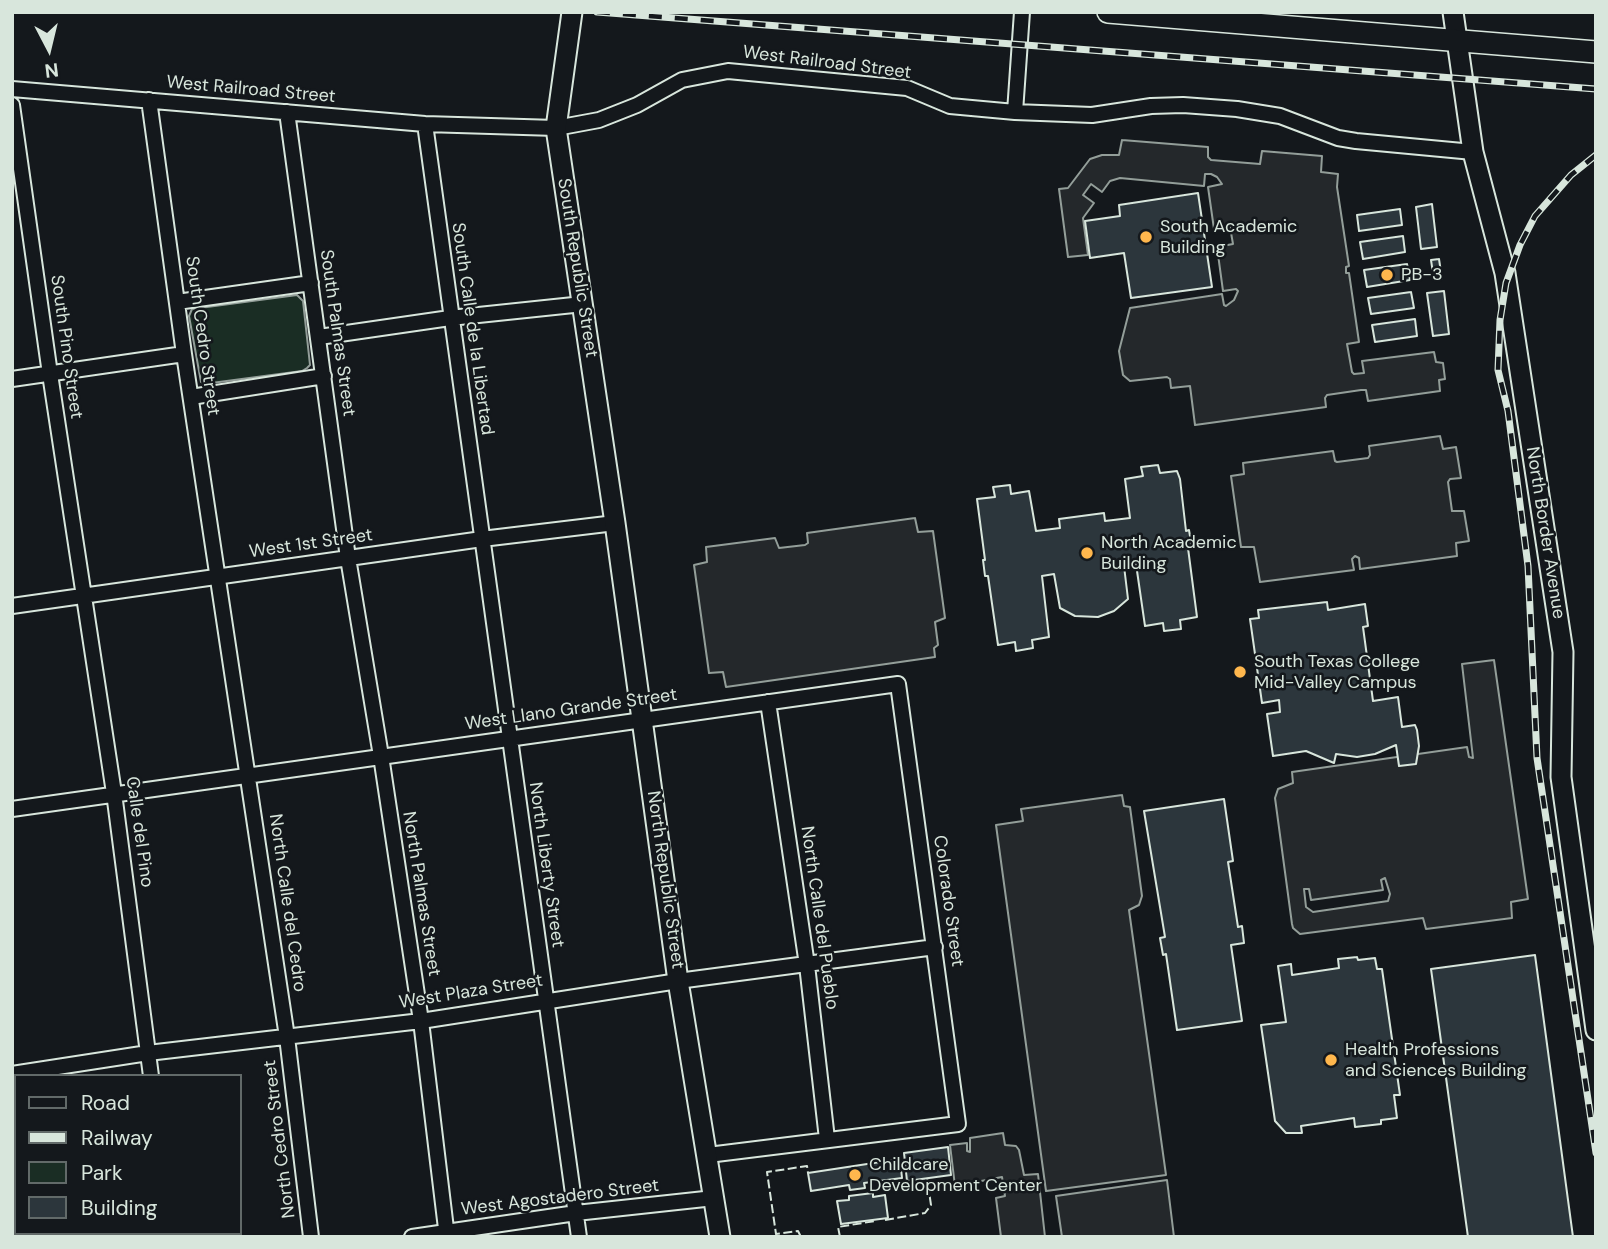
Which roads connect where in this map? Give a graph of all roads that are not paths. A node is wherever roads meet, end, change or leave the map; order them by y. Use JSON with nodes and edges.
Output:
{"nodes":[{"id":1,"x":572,"y":12,"type":"edge"},
{"id":2,"x":1022,"y":12,"type":"edge"},
{"id":3,"x":1108,"y":12,"type":"edge"},
{"id":4,"x":1453,"y":12,"type":"edge"},
{"id":5,"x":1457,"y":40,"type":"junction"},
{"id":6,"x":1596,"y":52,"type":"edge"},
{"id":7,"x":12,"y":89,"type":"edge"},
{"id":8,"x":149,"y":100,"type":"junction"},
{"id":9,"x":12,"y":105,"type":"edge"},
{"id":10,"x":287,"y":112,"type":"junction"},
{"id":11,"x":1015,"y":112,"type":"junction"},
{"id":12,"x":425,"y":124,"type":"junction"},
{"id":13,"x":556,"y":128,"type":"junction"},
{"id":14,"x":1473,"y":152,"type":"junction"},
{"id":15,"x":311,"y":283,"type":"junction"},
{"id":16,"x":177,"y":302,"type":"junction"},
{"id":17,"x":583,"y":304,"type":"junction"},
{"id":18,"x":450,"y":318,"type":"junction"},
{"id":19,"x":318,"y":337,"type":"junction"},
{"id":20,"x":184,"y":354,"type":"junction"},
{"id":21,"x":50,"y":374,"type":"junction"},
{"id":22,"x":324,"y":376,"type":"junction"},
{"id":23,"x":12,"y":379,"type":"edge"},
{"id":24,"x":191,"y":397,"type":"junction"},
{"id":25,"x":615,"y":523,"type":"junction"},
{"id":26,"x":482,"y":539,"type":"junction"},
{"id":27,"x":348,"y":558,"type":"junction"},
{"id":28,"x":218,"y":577,"type":"junction"},
{"id":29,"x":83,"y":594,"type":"junction"},
{"id":30,"x":12,"y":606,"type":"edge"},
{"id":31,"x":898,"y":684,"type":"joint"},
{"id":32,"x":768,"y":702,"type":"junction"},
{"id":33,"x":643,"y":719,"type":"junction"},
{"id":34,"x":509,"y":738,"type":"junction"},
{"id":35,"x":381,"y":756,"type":"junction"},
{"id":36,"x":249,"y":774,"type":"junction"},
{"id":37,"x":114,"y":793,"type":"junction"},
{"id":38,"x":12,"y":809,"type":"edge"},
{"id":39,"x":935,"y":947,"type":"junction"},
{"id":40,"x":807,"y":965,"type":"junction"},
{"id":41,"x":678,"y":981,"type":"junction"},
{"id":42,"x":545,"y":1000,"type":"junction"},
{"id":43,"x":421,"y":1021,"type":"junction"},
{"id":44,"x":1596,"y":1030,"type":"edge"},
{"id":45,"x":287,"y":1037,"type":"junction"},
{"id":46,"x":148,"y":1054,"type":"junction"},
{"id":47,"x":12,"y":1074,"type":"edge"},
{"id":48,"x":151,"y":1074,"type":"edge"},
{"id":49,"x":827,"y":1139,"type":"junction"},
{"id":50,"x":708,"y":1155,"type":"junction"},
{"id":51,"x":714,"y":1198,"type":"junction"},
{"id":52,"x":576,"y":1213,"type":"junction"},
{"id":53,"x":447,"y":1234,"type":"edge"},
{"id":54,"x":311,"y":1237,"type":"edge"},
{"id":55,"x":412,"y":1237,"type":"edge"},
{"id":56,"x":579,"y":1237,"type":"edge"},
{"id":57,"x":720,"y":1237,"type":"edge"}],
"edges":[{"from":1,"to":13,"type":"street","name":"South Republic Street"},
{"from":2,"to":11,"type":"street"},
{"from":3,"to":5,"type":"main road"},
{"from":4,"to":5,"type":"street","name":"North Border Avenue"},
{"from":5,"to":6,"type":"main road"},
{"from":5,"to":14,"type":"street","name":"North Border Avenue"},
{"from":7,"to":8,"type":"street","name":"West Railroad Street"},
{"from":8,"to":10,"type":"street","name":"West Railroad Street"},
{"from":8,"to":16,"type":"street","name":"South Cedro Street"},
{"from":9,"to":21,"type":"street","name":"South Pino Street"},
{"from":10,"to":12,"type":"street","name":"West Railroad Street"},
{"from":10,"to":15,"type":"street","name":"South Palmas Street"},
{"from":11,"to":13,"type":"street","name":"West Railroad Street"},
{"from":11,"to":14,"type":"street","name":"West Railroad Street"},
{"from":12,"to":13,"type":"street","name":"West Railroad Street"},
{"from":12,"to":18,"type":"street","name":"South Calle de la Libertad"},
{"from":13,"to":17,"type":"street","name":"South Republic Street"},
{"from":14,"to":44,"type":"street","name":"North Border Avenue"},
{"from":15,"to":16,"type":"street"},
{"from":15,"to":19,"type":"street","name":"South Palmas Street"},
{"from":16,"to":20,"type":"street","name":"South Cedro Street"},
{"from":17,"to":18,"type":"street"},
{"from":17,"to":25,"type":"street","name":"South Republic Street"},
{"from":18,"to":19,"type":"street"},
{"from":18,"to":26,"type":"street","name":"South Calle de la Libertad"},
{"from":19,"to":22,"type":"street","name":"South Palmas Street"},
{"from":20,"to":21,"type":"street"},
{"from":20,"to":24,"type":"street","name":"South Cedro Street"},
{"from":21,"to":23,"type":"street"},
{"from":21,"to":29,"type":"street","name":"South Pino Street"},
{"from":22,"to":24,"type":"street"},
{"from":22,"to":27,"type":"street","name":"South Palmas Street"},
{"from":24,"to":28,"type":"street","name":"South Cedro Street"},
{"from":25,"to":26,"type":"street","name":"West 1st Street"},
{"from":25,"to":33,"type":"street","name":"North Republic Street"},
{"from":26,"to":27,"type":"street","name":"West 1st Street"},
{"from":26,"to":34,"type":"street","name":"North Liberty Street"},
{"from":27,"to":28,"type":"street","name":"West 1st Street"},
{"from":27,"to":35,"type":"street","name":"North Palmas Street"},
{"from":28,"to":29,"type":"street","name":"West 1st Street"},
{"from":28,"to":36,"type":"street"},
{"from":29,"to":30,"type":"street","name":"West 1st Street"},
{"from":29,"to":37,"type":"street","name":"Calle del Pino"},
{"from":31,"to":32,"type":"street","name":"West Llano Grande Street"},
{"from":31,"to":39,"type":"street","name":"Colorado Street"},
{"from":32,"to":33,"type":"street","name":"West Llano Grande Street"},
{"from":32,"to":40,"type":"street","name":"North Calle del Pueblo"},
{"from":33,"to":34,"type":"street","name":"West Llano Grande Street"},
{"from":33,"to":41,"type":"street","name":"North Republic Street"},
{"from":34,"to":35,"type":"street","name":"West Llano Grande Street"},
{"from":34,"to":42,"type":"street","name":"North Liberty Street"},
{"from":35,"to":36,"type":"street","name":"West Llano Grande Street"},
{"from":35,"to":43,"type":"street","name":"North Palmas Street"},
{"from":36,"to":37,"type":"street","name":"West Llano Grande Street"},
{"from":36,"to":45,"type":"street","name":"North Calle del Cedro"},
{"from":37,"to":38,"type":"street"},
{"from":37,"to":46,"type":"street","name":"Calle del Pino"},
{"from":39,"to":40,"type":"street","name":"West Plaza Street"},
{"from":39,"to":49,"type":"street","name":"Colorado Street"},
{"from":40,"to":41,"type":"street","name":"West Plaza Street"},
{"from":40,"to":49,"type":"street","name":"North Calle del Pueblo"},
{"from":41,"to":42,"type":"street","name":"West Plaza Street"},
{"from":41,"to":50,"type":"street","name":"North Republic Street"},
{"from":42,"to":43,"type":"street","name":"West Plaza Street"},
{"from":42,"to":52,"type":"street","name":"North Liberty Street"},
{"from":43,"to":45,"type":"street","name":"West Plaza Street"},
{"from":43,"to":53,"type":"street","name":"North Palmas Street"},
{"from":45,"to":46,"type":"street","name":"West Plaza Street"},
{"from":45,"to":54,"type":"street","name":"North Cedro Street"},
{"from":46,"to":47,"type":"street","name":"West Plaza Street"},
{"from":46,"to":48,"type":"street","name":"Calle del Pino"},
{"from":49,"to":50,"type":"street"},
{"from":50,"to":51,"type":"street","name":"North Republic Street"},
{"from":51,"to":52,"type":"street","name":"West Agostadero Street"},
{"from":51,"to":57,"type":"street","name":"North Republic Street"},
{"from":52,"to":53,"type":"street","name":"West Agostadero Street"},
{"from":52,"to":56,"type":"street","name":"North Liberty Street"},
{"from":53,"to":55,"type":"street","name":"West Agostadero Street"}]}
